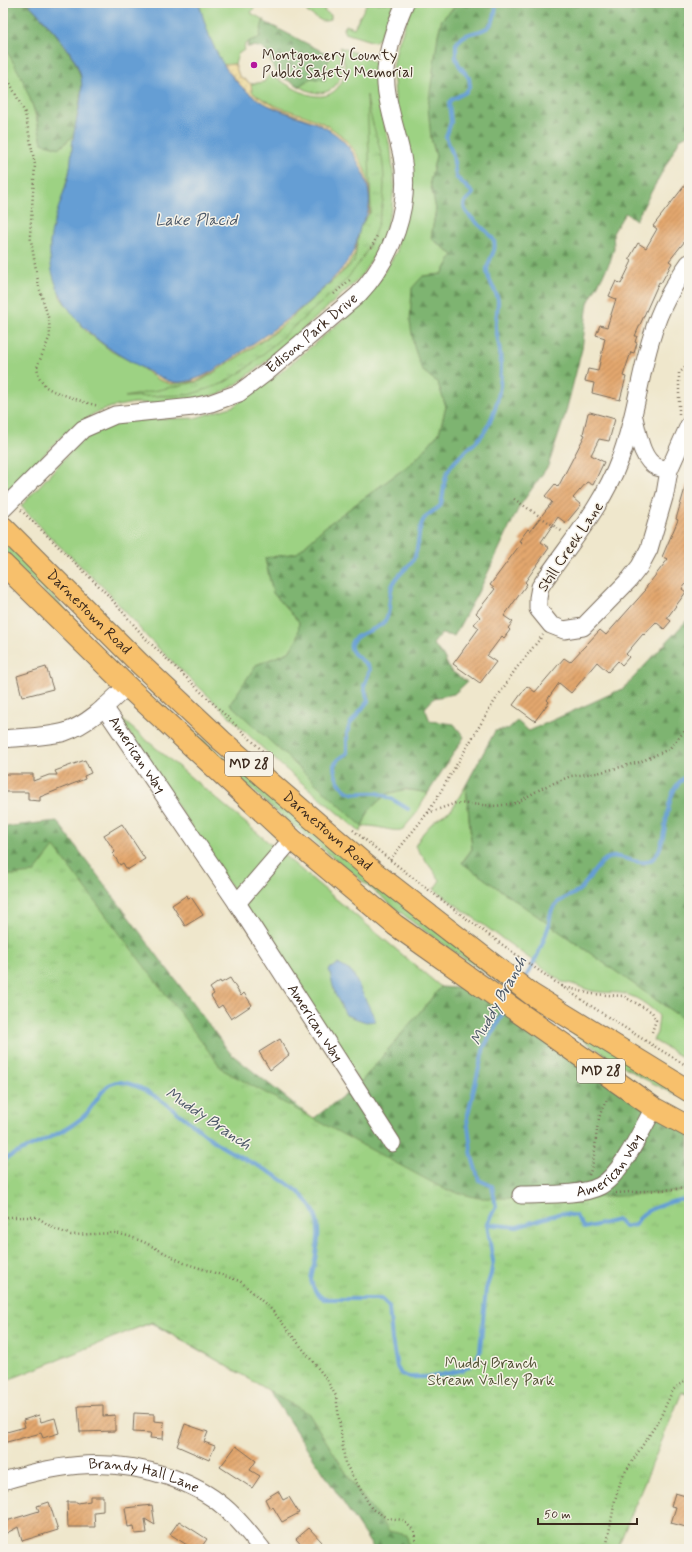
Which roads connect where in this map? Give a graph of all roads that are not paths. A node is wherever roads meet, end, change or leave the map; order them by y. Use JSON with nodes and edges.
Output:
{"nodes":[{"id":1,"x":405,"y":3,"type":"edge"},
{"id":2,"x":689,"y":263,"type":"edge"},
{"id":3,"x":634,"y":418,"type":"junction"},
{"id":4,"x":683,"y":422,"type":"edge"},
{"id":5,"x":670,"y":470,"type":"junction"},
{"id":6,"x":7,"y":505,"type":"edge"},
{"id":7,"x":3,"y":527,"type":"edge"},
{"id":8,"x":3,"y":564,"type":"edge"},
{"id":9,"x":127,"y":686,"type":"junction"},
{"id":10,"x":104,"y":707,"type":"junction"},
{"id":11,"x":3,"y":739,"type":"edge"},
{"id":12,"x":292,"y":839,"type":"junction"},
{"id":13,"x":237,"y":903,"type":"junction"},
{"id":14,"x":689,"y":1091,"type":"edge"},
{"id":15,"x":654,"y":1108,"type":"junction"},
{"id":16,"x":689,"y":1126,"type":"edge"},
{"id":17,"x":392,"y":1143,"type":"dead end"},
{"id":18,"x":521,"y":1195,"type":"dead end"},
{"id":19,"x":3,"y":1481,"type":"edge"},
{"id":20,"x":262,"y":1549,"type":"edge"}],
"edges":[{"from":1,"to":6,"type":"street","name":"Edison Park Drive"},
{"from":2,"to":3,"type":"street","name":"Still Creek Lane"},
{"from":3,"to":5,"type":"street"},
{"from":3,"to":5,"type":"street","name":"Still Creek Lane"},
{"from":4,"to":5,"type":"street"},
{"from":7,"to":14,"type":"main road","name":"Darnestown Road","number":"MD 28"},
{"from":8,"to":9,"type":"main road","name":"Darnestown Road","number":"MD 28"},
{"from":9,"to":10,"type":"street"},
{"from":9,"to":12,"type":"main road","name":"Darnestown Road","number":"MD 28"},
{"from":10,"to":11,"type":"street"},
{"from":10,"to":13,"type":"street","name":"American Way"},
{"from":12,"to":13,"type":"street"},
{"from":12,"to":15,"type":"main road","name":"Darnestown Road","number":"MD 28"},
{"from":13,"to":17,"type":"street","name":"American Way"},
{"from":15,"to":16,"type":"main road","name":"Darnestown Road","number":"MD 28"},
{"from":15,"to":18,"type":"street","name":"American Way"},
{"from":19,"to":20,"type":"street","name":"Brandy Hall Lane"}]}
